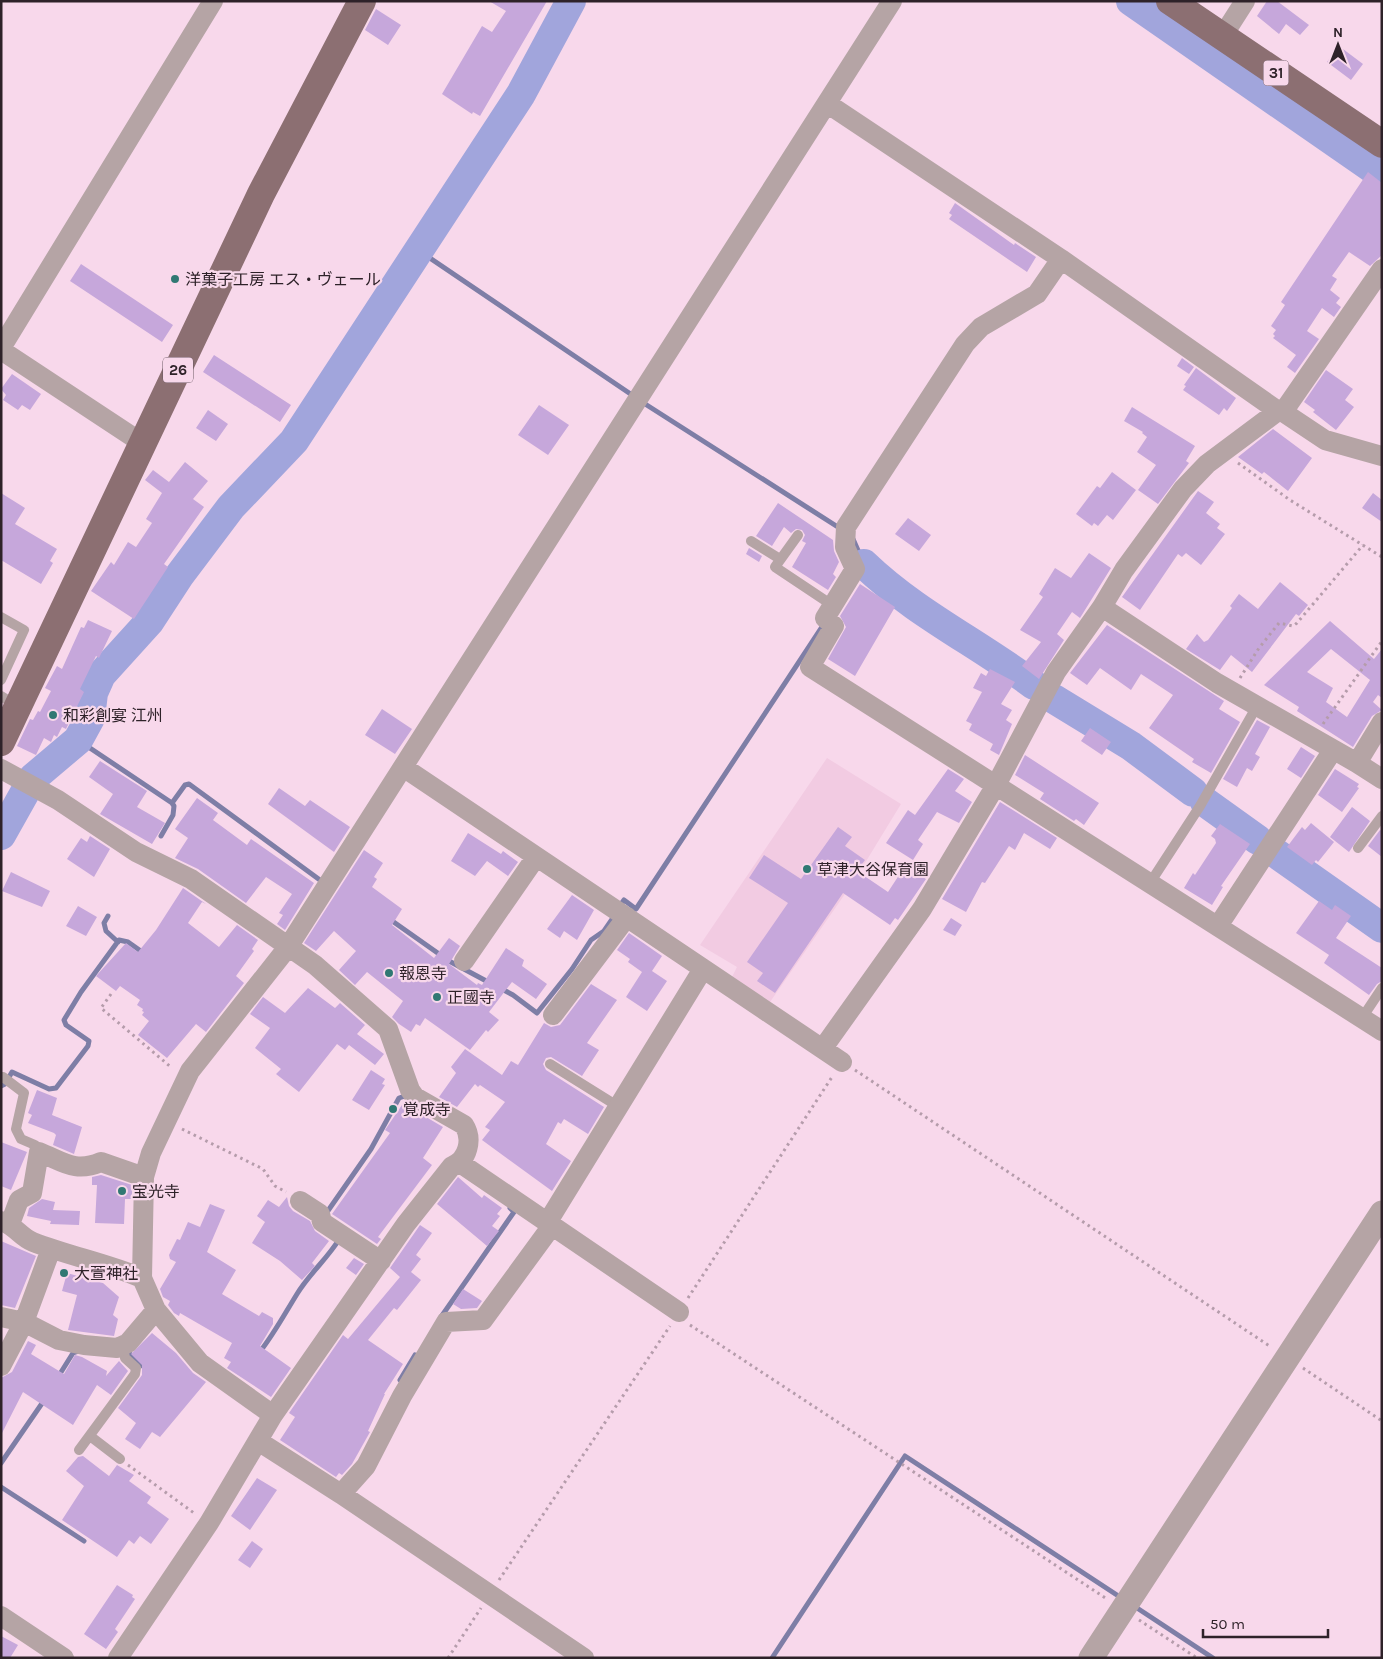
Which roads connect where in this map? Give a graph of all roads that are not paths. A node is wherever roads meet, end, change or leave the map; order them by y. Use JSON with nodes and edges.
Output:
{"nodes":[{"id":1,"x":213,"y":1,"type":"edge"},
{"id":2,"x":362,"y":1,"type":"edge"},
{"id":3,"x":892,"y":1,"type":"edge"},
{"id":4,"x":1170,"y":1,"type":"edge"},
{"id":5,"x":1245,"y":1,"type":"edge"},
{"id":6,"x":1222,"y":37,"type":"junction"},
{"id":7,"x":828,"y":104,"type":"junction"},
{"id":8,"x":1382,"y":144,"type":"edge"},
{"id":9,"x":1062,"y":259,"type":"junction"},
{"id":10,"x":1382,"y":269,"type":"edge"},
{"id":11,"x":1,"y":349,"type":"edge"},
{"id":12,"x":1280,"y":412,"type":"junction"},
{"id":13,"x":142,"y":443,"type":"junction"},
{"id":14,"x":1382,"y":456,"type":"edge"},
{"id":15,"x":798,"y":535,"type":"dead end"},
{"id":16,"x":751,"y":541,"type":"dead end"},
{"id":17,"x":780,"y":559,"type":"junction"},
{"id":18,"x":832,"y":606,"type":"junction"},
{"id":19,"x":1102,"y":607,"type":"junction"},
{"id":20,"x":1,"y":617,"type":"edge"},
{"id":21,"x":1,"y":680,"type":"edge"},
{"id":22,"x":10,"y":701,"type":"edge"},
{"id":23,"x":1258,"y":706,"type":"junction"},
{"id":24,"x":1382,"y":722,"type":"edge"},
{"id":25,"x":1,"y":742,"type":"edge"},
{"id":26,"x":1326,"y":745,"type":"junction"},
{"id":27,"x":1357,"y":762,"type":"junction"},
{"id":28,"x":402,"y":767,"type":"junction"},
{"id":29,"x":1,"y":769,"type":"edge"},
{"id":30,"x":1382,"y":779,"type":"edge"},
{"id":31,"x":996,"y":785,"type":"junction"},
{"id":32,"x":1382,"y":816,"type":"edge"},
{"id":33,"x":1358,"y":848,"type":"dead end"},
{"id":34,"x":536,"y":856,"type":"junction"},
{"id":35,"x":1150,"y":883,"type":"junction"},
{"id":36,"x":627,"y":917,"type":"junction"},
{"id":37,"x":1218,"y":926,"type":"junction"},
{"id":38,"x":288,"y":948,"type":"junction"},
{"id":39,"x":464,"y":961,"type":"dead end"},
{"id":40,"x":703,"y":969,"type":"junction"},
{"id":41,"x":1382,"y":988,"type":"edge"},
{"id":42,"x":553,"y":1015,"type":"dead end"},
{"id":43,"x":1362,"y":1018,"type":"junction"},
{"id":44,"x":1382,"y":1031,"type":"edge"},
{"id":45,"x":823,"y":1048,"type":"junction"},
{"id":46,"x":842,"y":1062,"type":"road end"},
{"id":47,"x":550,"y":1064,"type":"dead end"},
{"id":48,"x":3,"y":1077,"type":"dead end"},
{"id":49,"x":619,"y":1107,"type":"junction"},
{"id":50,"x":39,"y":1152,"type":"junction"},
{"id":51,"x":460,"y":1163,"type":"junction"},
{"id":52,"x":144,"y":1177,"type":"junction"},
{"id":53,"x":300,"y":1201,"type":"road end"},
{"id":54,"x":1382,"y":1212,"type":"edge"},
{"id":55,"x":6,"y":1222,"type":"edge"},
{"id":56,"x":549,"y":1225,"type":"junction"},
{"id":57,"x":51,"y":1249,"type":"junction"},
{"id":58,"x":381,"y":1261,"type":"junction"},
{"id":59,"x":142,"y":1278,"type":"junction"},
{"id":60,"x":156,"y":1310,"type":"junction"},
{"id":61,"x":678,"y":1314,"type":"road end"},
{"id":62,"x":1,"y":1317,"type":"edge"},
{"id":63,"x":24,"y":1322,"type":"junction"},
{"id":64,"x":123,"y":1346,"type":"junction"},
{"id":65,"x":1,"y":1366,"type":"edge"},
{"id":66,"x":273,"y":1415,"type":"junction"},
{"id":67,"x":90,"y":1436,"type":"junction"},
{"id":68,"x":264,"y":1445,"type":"junction"},
{"id":69,"x":79,"y":1450,"type":"dead end"},
{"id":70,"x":120,"y":1459,"type":"road end"},
{"id":71,"x":341,"y":1494,"type":"junction"},
{"id":72,"x":1,"y":1616,"type":"edge"},
{"id":73,"x":64,"y":1658,"type":"edge"},
{"id":74,"x":118,"y":1658,"type":"edge"},
{"id":75,"x":584,"y":1658,"type":"edge"},
{"id":76,"x":1091,"y":1658,"type":"edge"}],
"edges":[{"from":1,"to":11,"type":"street"},
{"from":2,"to":13,"type":"main road","number":"26"},
{"from":3,"to":7,"type":"street"},
{"from":4,"to":6,"type":"main road","number":"31"},
{"from":5,"to":6,"type":"street"},
{"from":6,"to":8,"type":"main road","number":"31"},
{"from":7,"to":9,"type":"street"},
{"from":7,"to":28,"type":"street"},
{"from":9,"to":12,"type":"street"},
{"from":9,"to":18,"type":"street"},
{"from":10,"to":12,"type":"street"},
{"from":11,"to":13,"type":"street"},
{"from":12,"to":14,"type":"street"},
{"from":12,"to":19,"type":"street"},
{"from":13,"to":22,"type":"main road","number":"26"},
{"from":15,"to":17,"type":"lane"},
{"from":16,"to":17,"type":"lane"},
{"from":17,"to":18,"type":"lane"},
{"from":18,"to":31,"type":"street"},
{"from":19,"to":23,"type":"street"},
{"from":19,"to":31,"type":"street"},
{"from":20,"to":21,"type":"lane"},
{"from":22,"to":25,"type":"main road","number":"26"},
{"from":23,"to":26,"type":"street"},
{"from":23,"to":35,"type":"lane"},
{"from":24,"to":27,"type":"street"},
{"from":26,"to":27,"type":"street"},
{"from":26,"to":37,"type":"street"},
{"from":27,"to":30,"type":"street"},
{"from":28,"to":34,"type":"street"},
{"from":28,"to":38,"type":"street"},
{"from":29,"to":38,"type":"street"},
{"from":31,"to":35,"type":"street"},
{"from":31,"to":45,"type":"street"},
{"from":32,"to":33,"type":"lane"},
{"from":34,"to":36,"type":"street"},
{"from":34,"to":39,"type":"street"},
{"from":35,"to":37,"type":"street"},
{"from":36,"to":40,"type":"street"},
{"from":36,"to":42,"type":"street"},
{"from":37,"to":43,"type":"street"},
{"from":38,"to":51,"type":"street"},
{"from":38,"to":52,"type":"street"},
{"from":40,"to":45,"type":"street"},
{"from":40,"to":49,"type":"street"},
{"from":41,"to":43,"type":"lane"},
{"from":43,"to":44,"type":"street"},
{"from":45,"to":46,"type":"street"},
{"from":47,"to":49,"type":"lane"},
{"from":48,"to":50,"type":"lane"},
{"from":49,"to":56,"type":"street"},
{"from":50,"to":52,"type":"street"},
{"from":50,"to":55,"type":"street"},
{"from":51,"to":56,"type":"street"},
{"from":51,"to":58,"type":"street"},
{"from":52,"to":59,"type":"street"},
{"from":53,"to":58,"type":"street"},
{"from":54,"to":76,"type":"street"},
{"from":55,"to":57,"type":"street"},
{"from":56,"to":61,"type":"street"},
{"from":56,"to":71,"type":"street"},
{"from":57,"to":59,"type":"street"},
{"from":57,"to":63,"type":"street"},
{"from":58,"to":66,"type":"street"},
{"from":59,"to":60,"type":"street"},
{"from":60,"to":64,"type":"street"},
{"from":60,"to":66,"type":"street"},
{"from":62,"to":63,"type":"street"},
{"from":63,"to":64,"type":"street"},
{"from":63,"to":65,"type":"street"},
{"from":64,"to":67,"type":"lane"},
{"from":66,"to":68,"type":"street"},
{"from":67,"to":69,"type":"lane"},
{"from":67,"to":70,"type":"lane"},
{"from":68,"to":71,"type":"street"},
{"from":68,"to":74,"type":"street"},
{"from":71,"to":75,"type":"street"},
{"from":72,"to":73,"type":"street"}]}
